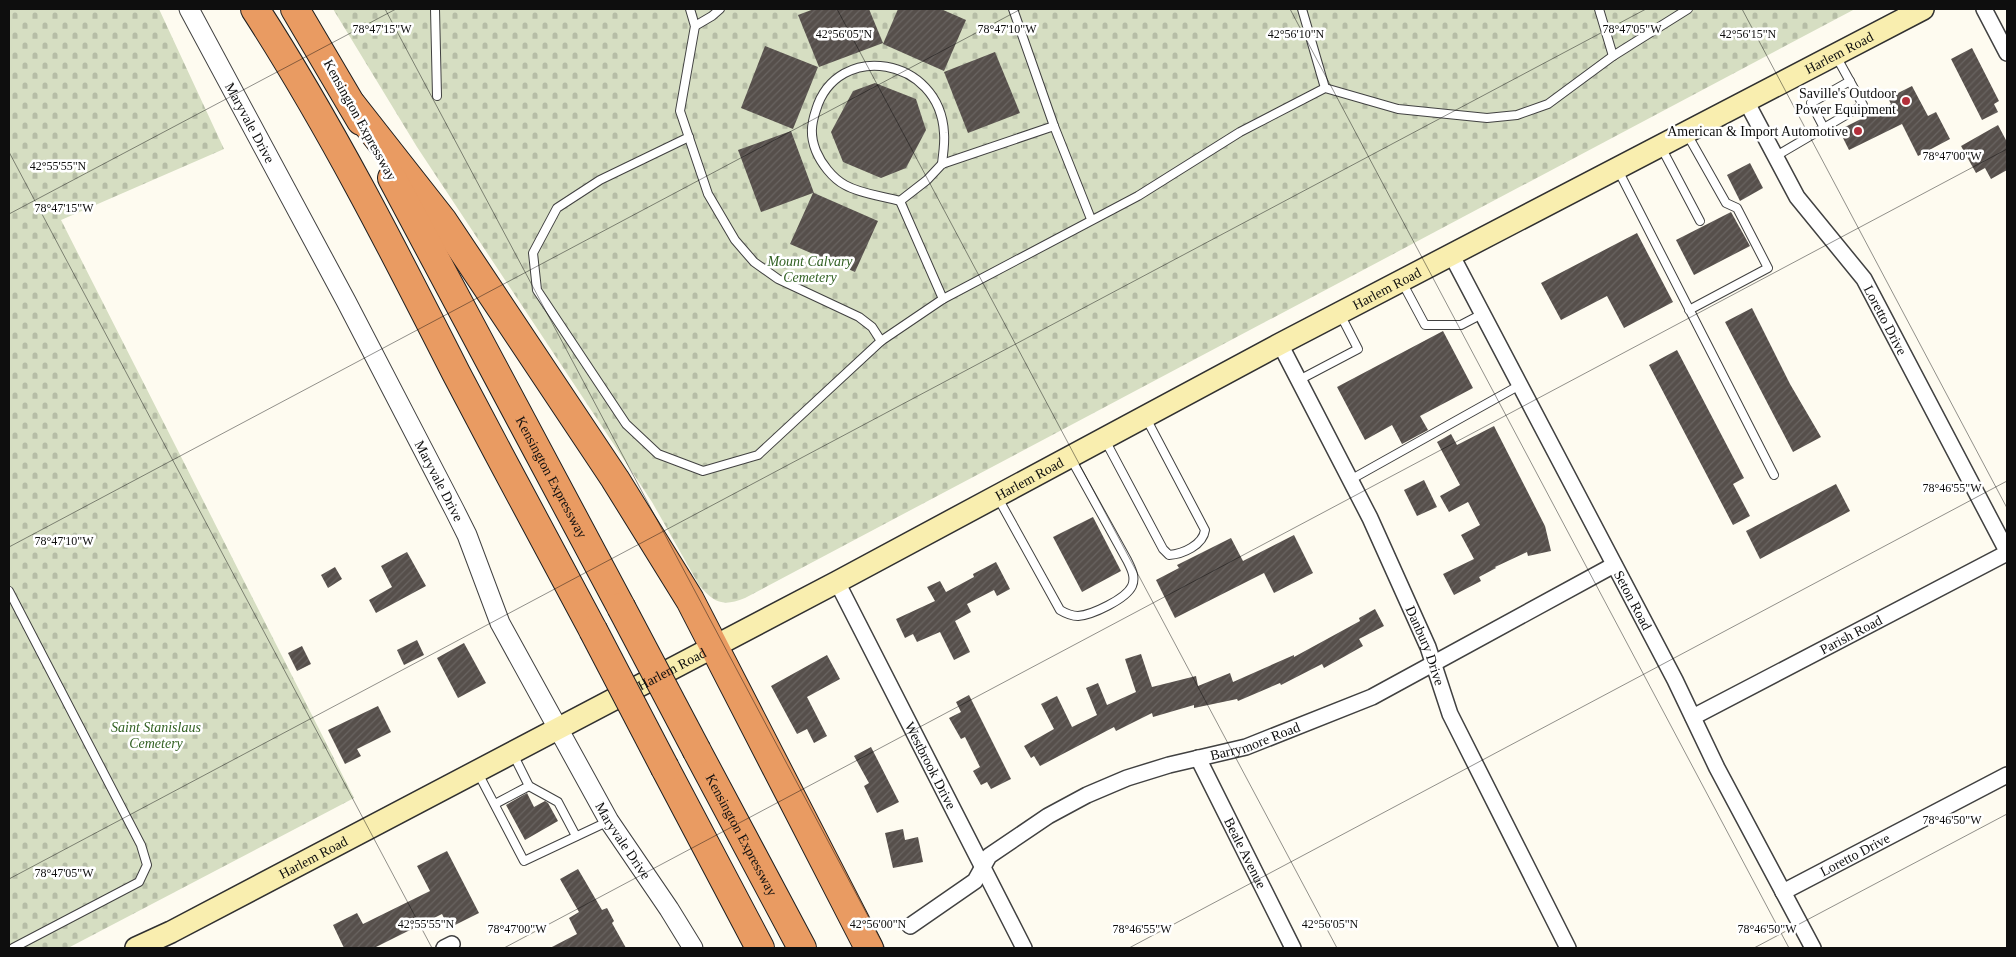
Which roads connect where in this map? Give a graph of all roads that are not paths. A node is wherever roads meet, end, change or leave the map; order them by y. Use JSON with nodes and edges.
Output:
{"nodes":[{"id":1,"x":189,"y":9,"type":"edge"},
{"id":2,"x":255,"y":9,"type":"edge"},
{"id":3,"x":296,"y":9,"type":"edge"},
{"id":4,"x":435,"y":9,"type":"edge"},
{"id":5,"x":690,"y":9,"type":"edge"},
{"id":6,"x":720,"y":9,"type":"edge"},
{"id":7,"x":1013,"y":9,"type":"edge"},
{"id":8,"x":1302,"y":9,"type":"edge"},
{"id":9,"x":1599,"y":9,"type":"edge"},
{"id":10,"x":1688,"y":9,"type":"edge"},
{"id":11,"x":1922,"y":9,"type":"edge"},
{"id":12,"x":1984,"y":9,"type":"edge"},
{"id":13,"x":695,"y":26,"type":"junction"},
{"id":14,"x":2007,"y":53,"type":"edge"},
{"id":15,"x":1835,"y":54,"type":"junction"},
{"id":16,"x":1613,"y":56,"type":"junction"},
{"id":17,"x":1850,"y":81,"type":"junction"},
{"id":18,"x":1325,"y":88,"type":"junction"},
{"id":19,"x":437,"y":96,"type":"dead end"},
{"id":20,"x":1746,"y":100,"type":"junction"},
{"id":21,"x":352,"y":105,"type":"junction"},
{"id":22,"x":1054,"y":126,"type":"junction"},
{"id":23,"x":1824,"y":128,"type":"junction"},
{"id":24,"x":1686,"y":132,"type":"junction"},
{"id":25,"x":689,"y":137,"type":"junction"},
{"id":26,"x":1660,"y":146,"type":"junction"},
{"id":27,"x":1776,"y":156,"type":"junction"},
{"id":28,"x":942,"y":164,"type":"junction"},
{"id":29,"x":1617,"y":168,"type":"junction"},
{"id":30,"x":900,"y":201,"type":"junction"},
{"id":31,"x":1091,"y":219,"type":"junction"},
{"id":32,"x":1700,"y":221,"type":"dead end"},
{"id":33,"x":1451,"y":254,"type":"junction"},
{"id":34,"x":1402,"y":280,"type":"junction"},
{"id":35,"x":943,"y":299,"type":"junction"},
{"id":36,"x":1689,"y":310,"type":"junction"},
{"id":37,"x":1340,"y":313,"type":"junction"},
{"id":38,"x":1482,"y":314,"type":"junction"},
{"id":39,"x":881,"y":340,"type":"junction"},
{"id":40,"x":1280,"y":344,"type":"junction"},
{"id":41,"x":1299,"y":380,"type":"junction"},
{"id":42,"x":1520,"y":385,"type":"junction"},
{"id":43,"x":1145,"y":416,"type":"junction"},
{"id":44,"x":1104,"y":438,"type":"junction"},
{"id":45,"x":1070,"y":457,"type":"junction"},
{"id":46,"x":1774,"y":475,"type":"dead end"},
{"id":47,"x":1350,"y":480,"type":"junction"},
{"id":48,"x":997,"y":496,"type":"junction"},
{"id":49,"x":2007,"y":552,"type":"edge"},
{"id":50,"x":1614,"y":565,"type":"junction"},
{"id":51,"x":837,"y":582,"type":"junction"},
{"id":52,"x":9,"y":591,"type":"edge"},
{"id":53,"x":715,"y":646,"type":"junction"},
{"id":54,"x":1434,"y":663,"type":"junction"},
{"id":55,"x":1693,"y":717,"type":"junction"},
{"id":56,"x":558,"y":728,"type":"junction"},
{"id":57,"x":512,"y":753,"type":"junction"},
{"id":58,"x":1198,"y":758,"type":"junction"},
{"id":59,"x":477,"y":771,"type":"junction"},
{"id":60,"x":2007,"y":775,"type":"edge"},
{"id":61,"x":529,"y":786,"type":"junction"},
{"id":62,"x":494,"y":804,"type":"junction"},
{"id":63,"x":609,"y":821,"type":"junction"},
{"id":64,"x":576,"y":836,"type":"junction"},
{"id":65,"x":982,"y":866,"type":"junction"},
{"id":66,"x":1783,"y":892,"type":"junction"},
{"id":67,"x":910,"y":926,"type":"dead end"},
{"id":68,"x":13,"y":948,"type":"edge"},
{"id":69,"x":136,"y":948,"type":"edge"},
{"id":70,"x":693,"y":948,"type":"edge"},
{"id":71,"x":760,"y":948,"type":"edge"},
{"id":72,"x":802,"y":948,"type":"edge"},
{"id":73,"x":869,"y":948,"type":"edge"},
{"id":74,"x":1024,"y":948,"type":"edge"},
{"id":75,"x":1294,"y":948,"type":"edge"},
{"id":76,"x":1568,"y":948,"type":"edge"},
{"id":77,"x":1813,"y":948,"type":"edge"}],
"edges":[{"from":1,"to":56,"type":"street","name":"Maryvale Drive"},
{"from":2,"to":71,"type":"highway","bridge":true},
{"from":3,"to":21,"type":"highway","name":"Kensington Expressway"},
{"from":4,"to":19,"type":"lane"},
{"from":5,"to":13,"type":"lane"},
{"from":6,"to":13,"type":"lane"},
{"from":7,"to":22,"type":"lane"},
{"from":8,"to":18,"type":"lane"},
{"from":9,"to":16,"type":"lane"},
{"from":10,"to":16,"type":"lane"},
{"from":11,"to":15,"type":"main road","name":"Harlem Road"},
{"from":12,"to":14,"type":"street"},
{"from":13,"to":25,"type":"lane"},
{"from":15,"to":17,"type":"lane"},
{"from":15,"to":20,"type":"main road","name":"Harlem Road"},
{"from":16,"to":18,"type":"lane"},
{"from":17,"to":23,"type":"lane"},
{"from":17,"to":23,"type":"lane"},
{"from":18,"to":31,"type":"lane"},
{"from":20,"to":24,"type":"main road","name":"Harlem Road"},
{"from":20,"to":27,"type":"street","name":"Loretto Drive"},
{"from":21,"to":53,"type":"highway"},
{"from":21,"to":72,"type":"highway","name":"Kensington Expressway","bridge":true},
{"from":22,"to":28,"type":"lane"},
{"from":22,"to":31,"type":"lane"},
{"from":23,"to":27,"type":"lane"},
{"from":24,"to":26,"type":"main road","name":"Harlem Road"},
{"from":24,"to":36,"type":"lane"},
{"from":25,"to":39,"type":"lane"},
{"from":25,"to":39,"type":"lane"},
{"from":26,"to":29,"type":"main road","name":"Harlem Road"},
{"from":26,"to":32,"type":"lane"},
{"from":27,"to":49,"type":"street","name":"Loretto Drive"},
{"from":28,"to":30,"type":"lane"},
{"from":28,"to":30,"type":"lane"},
{"from":29,"to":33,"type":"main road","name":"Harlem Road"},
{"from":29,"to":36,"type":"lane"},
{"from":30,"to":35,"type":"lane"},
{"from":31,"to":35,"type":"lane"},
{"from":33,"to":34,"type":"main road","name":"Harlem Road"},
{"from":33,"to":38,"type":"street","name":"Seton Road"},
{"from":34,"to":37,"type":"main road","name":"Harlem Road"},
{"from":34,"to":38,"type":"lane"},
{"from":35,"to":39,"type":"lane"},
{"from":36,"to":46,"type":"lane"},
{"from":37,"to":40,"type":"main road","name":"Harlem Road"},
{"from":37,"to":41,"type":"lane"},
{"from":38,"to":42,"type":"street","name":"Seton Road"},
{"from":40,"to":41,"type":"street","name":"Danbury Drive"},
{"from":40,"to":43,"type":"main road","name":"Harlem Road"},
{"from":41,"to":47,"type":"street","name":"Danbury Drive"},
{"from":42,"to":47,"type":"lane"},
{"from":42,"to":50,"type":"street","name":"Seton Road"},
{"from":43,"to":44,"type":"main road","name":"Harlem Road"},
{"from":43,"to":44,"type":"lane"},
{"from":44,"to":45,"type":"main road","name":"Harlem Road"},
{"from":45,"to":48,"type":"main road","name":"Harlem Road"},
{"from":45,"to":48,"type":"lane"},
{"from":47,"to":54,"type":"street","name":"Danbury Drive"},
{"from":48,"to":51,"type":"main road","name":"Harlem Road"},
{"from":49,"to":55,"type":"street","name":"Parish Road"},
{"from":50,"to":54,"type":"street","name":"Barrymore Road"},
{"from":50,"to":55,"type":"street","name":"Seton Road"},
{"from":51,"to":53,"type":"main road","name":"Harlem Road"},
{"from":51,"to":65,"type":"street","name":"Westbrook Drive"},
{"from":52,"to":68,"type":"lane"},
{"from":53,"to":56,"type":"main road","name":"Harlem Road"},
{"from":53,"to":73,"type":"highway"},
{"from":54,"to":58,"type":"street","name":"Barrymore Road"},
{"from":54,"to":76,"type":"street","name":"Danbury Drive"},
{"from":55,"to":66,"type":"street","name":"Seton Road"},
{"from":56,"to":57,"type":"main road","name":"Harlem Road"},
{"from":56,"to":63,"type":"street","name":"Maryvale Drive"},
{"from":57,"to":59,"type":"main road","name":"Harlem Road"},
{"from":57,"to":61,"type":"lane"},
{"from":58,"to":65,"type":"street","name":"Barrymore Road"},
{"from":58,"to":75,"type":"street","name":"Beale Avenue"},
{"from":59,"to":62,"type":"lane"},
{"from":59,"to":69,"type":"main road","name":"Harlem Road"},
{"from":60,"to":66,"type":"street","name":"Loretto Drive"},
{"from":61,"to":62,"type":"lane"},
{"from":61,"to":64,"type":"lane"},
{"from":62,"to":64,"type":"lane"},
{"from":63,"to":64,"type":"lane"},
{"from":63,"to":70,"type":"street","name":"Maryvale Drive"},
{"from":65,"to":67,"type":"street","name":"Barrymore Road"},
{"from":65,"to":74,"type":"street","name":"Westbrook Drive"},
{"from":66,"to":77,"type":"street","name":"Seton Road"}]}
